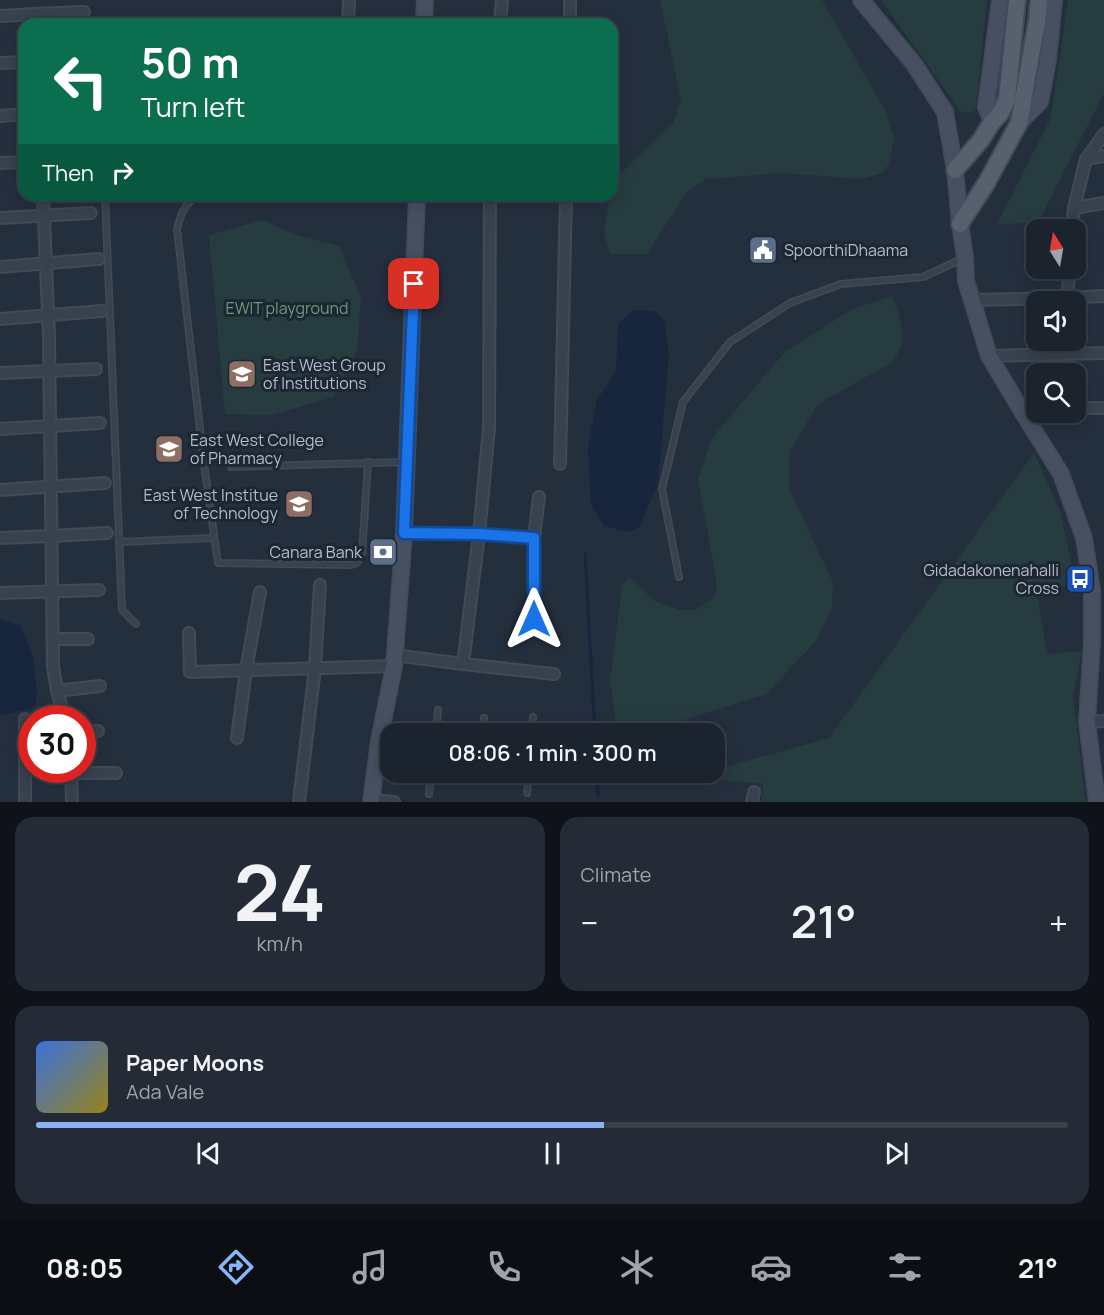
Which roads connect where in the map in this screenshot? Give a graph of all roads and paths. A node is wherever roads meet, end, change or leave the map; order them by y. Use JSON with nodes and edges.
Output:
{"nodes":[{"id":1,"x":349,"y":0,"type":"edge"},
{"id":2,"x":425,"y":0,"type":"edge"},
{"id":3,"x":502,"y":0,"type":"edge"},
{"id":4,"x":570,"y":0,"type":"edge"},
{"id":5,"x":861,"y":0,"type":"edge"},
{"id":6,"x":1000,"y":0,"type":"edge"},
{"id":7,"x":1017,"y":0,"type":"edge"},
{"id":8,"x":1039,"y":0,"type":"edge"},
{"id":9,"x":1054,"y":0,"type":"edge"},
{"id":10,"x":84,"y":12,"type":"dead end"},
{"id":11,"x":0,"y":16,"type":"edge"},
{"id":12,"x":23,"y":18,"type":"edge"},
{"id":13,"x":42,"y":18,"type":"edge"},
{"id":14,"x":348,"y":18,"type":"edge"},
{"id":15,"x":424,"y":18,"type":"edge"},
{"id":16,"x":500,"y":18,"type":"edge"},
{"id":17,"x":570,"y":18,"type":"edge"},
{"id":18,"x":18,"y":62,"type":"edge"},
{"id":19,"x":0,"y":63,"type":"edge"},
{"id":20,"x":18,"y":114,"type":"edge"},
{"id":21,"x":0,"y":116,"type":"edge"},
{"id":22,"x":992,"y":122,"type":"junction"},
{"id":23,"x":1019,"y":123,"type":"junction"},
{"id":24,"x":1104,"y":134,"type":"edge"},
{"id":25,"x":1104,"y":156,"type":"edge"},
{"id":26,"x":1086,"y":159,"type":"junction"},
{"id":27,"x":18,"y":162,"type":"edge"},
{"id":28,"x":0,"y":163,"type":"edge"},
{"id":29,"x":955,"y":170,"type":"junction"},
{"id":30,"x":43,"y":201,"type":"edge"},
{"id":31,"x":105,"y":201,"type":"edge"},
{"id":32,"x":191,"y":201,"type":"edge"},
{"id":33,"x":417,"y":201,"type":"edge"},
{"id":34,"x":490,"y":201,"type":"edge"},
{"id":35,"x":566,"y":201,"type":"edge"},
{"id":36,"x":1104,"y":202,"type":"edge"},
{"id":37,"x":1074,"y":208,"type":"junction"},
{"id":38,"x":91,"y":213,"type":"dead end"},
{"id":39,"x":44,"y":215,"type":"junction"},
{"id":40,"x":0,"y":218,"type":"edge"},
{"id":41,"x":1073,"y":219,"type":"edge"},
{"id":42,"x":960,"y":224,"type":"junction"},
{"id":43,"x":965,"y":257,"type":"junction"},
{"id":44,"x":99,"y":259,"type":"dead end"},
{"id":45,"x":46,"y":263,"type":"junction"},
{"id":46,"x":0,"y":267,"type":"edge"},
{"id":47,"x":1104,"y":296,"type":"edge"},
{"id":48,"x":1086,"y":297,"type":"edge"},
{"id":49,"x":1026,"y":299,"type":"edge"},
{"id":50,"x":972,"y":300,"type":"junction"},
{"id":51,"x":102,"y":311,"type":"dead end"},
{"id":52,"x":48,"y":314,"type":"junction"},
{"id":53,"x":0,"y":319,"type":"edge"},
{"id":54,"x":1104,"y":353,"type":"edge"},
{"id":55,"x":989,"y":356,"type":"junction"},
{"id":56,"x":96,"y":369,"type":"dead end"},
{"id":57,"x":49,"y":371,"type":"junction"},
{"id":58,"x":0,"y":373,"type":"edge"},
{"id":59,"x":1020,"y":408,"type":"junction"},
{"id":60,"x":1026,"y":408,"type":"edge"},
{"id":61,"x":1086,"y":408,"type":"edge"},
{"id":62,"x":1104,"y":408,"type":"edge"},
{"id":63,"x":100,"y":423,"type":"dead end"},
{"id":64,"x":50,"y":427,"type":"junction"},
{"id":65,"x":0,"y":429,"type":"edge"},
{"id":66,"x":368,"y":462,"type":"junction"},
{"id":67,"x":407,"y":462,"type":"junction"},
{"id":68,"x":560,"y":464,"type":"dead end"},
{"id":69,"x":231,"y":467,"type":"dead end"},
{"id":70,"x":105,"y":483,"type":"dead end"},
{"id":71,"x":51,"y":486,"type":"junction"},
{"id":72,"x":0,"y":490,"type":"edge"},
{"id":73,"x":539,"y":497,"type":"dead end"},
{"id":74,"x":107,"y":533,"type":"dead end"},
{"id":75,"x":404,"y":533,"type":"junction"},
{"id":76,"x":479,"y":534,"type":"junction"},
{"id":77,"x":51,"y":537,"type":"junction"},
{"id":78,"x":0,"y":538,"type":"edge"},
{"id":79,"x":214,"y":538,"type":"junction"},
{"id":80,"x":534,"y":538,"type":"junction"},
{"id":81,"x":119,"y":542,"type":"junction"},
{"id":82,"x":679,"y":577,"type":"dead end"},
{"id":83,"x":320,"y":585,"type":"dead end"},
{"id":84,"x":99,"y":590,"type":"dead end"},
{"id":85,"x":52,"y":592,"type":"junction"},
{"id":86,"x":260,"y":592,"type":"dead end"},
{"id":87,"x":0,"y":593,"type":"edge"},
{"id":88,"x":1098,"y":602,"type":"edge"},
{"id":89,"x":534,"y":619,"type":"dead end"},
{"id":90,"x":136,"y":624,"type":"dead end"},
{"id":91,"x":189,"y":633,"type":"dead end"},
{"id":92,"x":53,"y":639,"type":"junction"},
{"id":93,"x":88,"y":639,"type":"dead end"},
{"id":94,"x":394,"y":660,"type":"junction"},
{"id":95,"x":463,"y":664,"type":"junction"},
{"id":96,"x":315,"y":668,"type":"junction"},
{"id":97,"x":246,"y":670,"type":"junction"},
{"id":98,"x":554,"y":674,"type":"dead end"},
{"id":99,"x":100,"y":686,"type":"dead end"},
{"id":100,"x":57,"y":691,"type":"junction"},
{"id":101,"x":61,"y":705,"type":"edge"},
{"id":102,"x":438,"y":710,"type":"dead end"},
{"id":103,"x":484,"y":717,"type":"dead end"},
{"id":104,"x":533,"y":717,"type":"dead end"},
{"id":105,"x":1104,"y":721,"type":"edge"},
{"id":106,"x":1087,"y":722,"type":"junction"},
{"id":107,"x":437,"y":723,"type":"edge"},
{"id":108,"x":484,"y":723,"type":"edge"},
{"id":109,"x":533,"y":723,"type":"edge"},
{"id":110,"x":237,"y":738,"type":"dead end"},
{"id":111,"x":96,"y":772,"type":"edge"},
{"id":112,"x":116,"y":773,"type":"dead end"},
{"id":113,"x":25,"y":783,"type":"edge"},
{"id":114,"x":71,"y":783,"type":"edge"},
{"id":115,"x":430,"y":783,"type":"edge"},
{"id":116,"x":528,"y":783,"type":"edge"},
{"id":117,"x":527,"y":793,"type":"dead end"},
{"id":118,"x":429,"y":794,"type":"dead end"},
{"id":119,"x":371,"y":801,"type":"edge"},
{"id":120,"x":25,"y":802,"type":"edge"},
{"id":121,"x":72,"y":802,"type":"edge"},
{"id":122,"x":299,"y":802,"type":"edge"},
{"id":123,"x":394,"y":802,"type":"edge"},
{"id":124,"x":1097,"y":802,"type":"edge"}],
"edges":[{"from":1,"to":14,"type":"street"},
{"from":2,"to":15,"type":"street"},
{"from":3,"to":16,"type":"street"},
{"from":4,"to":17,"type":"street"},
{"from":5,"to":29,"type":"street"},
{"from":6,"to":22,"type":"street"},
{"from":7,"to":22,"type":"main road"},
{"from":8,"to":23,"type":"main road"},
{"from":9,"to":23,"type":"street"},
{"from":10,"to":13,"type":"street"},
{"from":11,"to":12,"type":"street"},
{"from":18,"to":19,"type":"street"},
{"from":20,"to":21,"type":"street"},
{"from":22,"to":29,"type":"main road"},
{"from":23,"to":42,"type":"main road"},
{"from":24,"to":26,"type":"street"},
{"from":25,"to":26,"type":"street"},
{"from":26,"to":37,"type":"street"},
{"from":27,"to":28,"type":"street"},
{"from":29,"to":42,"type":"street"},
{"from":30,"to":39,"type":"street"},
{"from":31,"to":81,"type":"lane"},
{"from":32,"to":79,"type":"lane"},
{"from":33,"to":67,"type":"street"},
{"from":34,"to":76,"type":"street"},
{"from":35,"to":68,"type":"street"},
{"from":36,"to":37,"type":"street"},
{"from":37,"to":41,"type":"street"},
{"from":38,"to":39,"type":"street"},
{"from":39,"to":40,"type":"street"},
{"from":39,"to":45,"type":"street"},
{"from":42,"to":43,"type":"street"},
{"from":43,"to":50,"type":"street"},
{"from":43,"to":82,"type":"lane"},
{"from":44,"to":45,"type":"street"},
{"from":45,"to":46,"type":"street"},
{"from":45,"to":52,"type":"street"},
{"from":47,"to":48,"type":"street"},
{"from":49,"to":50,"type":"street"},
{"from":50,"to":55,"type":"street"},
{"from":51,"to":52,"type":"street"},
{"from":52,"to":53,"type":"street"},
{"from":52,"to":57,"type":"street"},
{"from":54,"to":55,"type":"street"},
{"from":55,"to":59,"type":"street"},
{"from":56,"to":57,"type":"street"},
{"from":57,"to":58,"type":"street"},
{"from":57,"to":64,"type":"street"},
{"from":59,"to":60,"type":"street"},
{"from":59,"to":88,"type":"street"},
{"from":61,"to":62,"type":"street"},
{"from":63,"to":64,"type":"street"},
{"from":64,"to":65,"type":"street"},
{"from":64,"to":71,"type":"street"},
{"from":66,"to":67,"type":"lane"},
{"from":66,"to":69,"type":"lane"},
{"from":66,"to":79,"type":"lane"},
{"from":67,"to":75,"type":"street"},
{"from":70,"to":71,"type":"street"},
{"from":71,"to":72,"type":"street"},
{"from":71,"to":77,"type":"street"},
{"from":73,"to":80,"type":"street"},
{"from":74,"to":77,"type":"street"},
{"from":75,"to":76,"type":"street"},
{"from":75,"to":94,"type":"street"},
{"from":76,"to":80,"type":"street"},
{"from":76,"to":95,"type":"street"},
{"from":77,"to":78,"type":"street"},
{"from":77,"to":85,"type":"street"},
{"from":79,"to":81,"type":"lane"},
{"from":80,"to":89,"type":"street"},
{"from":81,"to":90,"type":"lane"},
{"from":83,"to":96,"type":"street"},
{"from":84,"to":85,"type":"street"},
{"from":85,"to":87,"type":"street"},
{"from":85,"to":92,"type":"street"},
{"from":86,"to":97,"type":"street"},
{"from":88,"to":106,"type":"street"},
{"from":91,"to":97,"type":"street"},
{"from":92,"to":93,"type":"street"},
{"from":92,"to":100,"type":"street"},
{"from":94,"to":95,"type":"street"},
{"from":94,"to":96,"type":"street"},
{"from":94,"to":119,"type":"street"},
{"from":95,"to":98,"type":"street"},
{"from":96,"to":97,"type":"street"},
{"from":96,"to":122,"type":"street"},
{"from":97,"to":110,"type":"street"},
{"from":99,"to":100,"type":"street"},
{"from":100,"to":101,"type":"street"},
{"from":102,"to":107,"type":"lane"},
{"from":103,"to":108,"type":"lane"},
{"from":104,"to":109,"type":"lane"},
{"from":105,"to":106,"type":"street"},
{"from":106,"to":124,"type":"street"},
{"from":111,"to":112,"type":"street"},
{"from":113,"to":120,"type":"street"},
{"from":114,"to":121,"type":"street"},
{"from":115,"to":118,"type":"lane"},
{"from":116,"to":117,"type":"lane"},
{"from":119,"to":123,"type":"street"}]}
